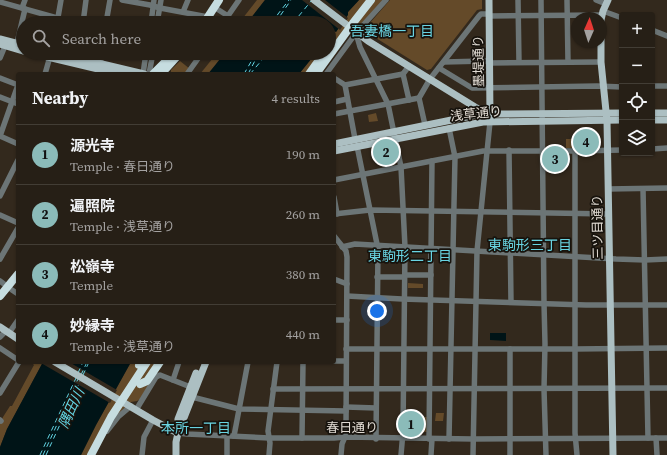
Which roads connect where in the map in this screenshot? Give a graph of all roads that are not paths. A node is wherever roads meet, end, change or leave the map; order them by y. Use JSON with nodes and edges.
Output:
{"nodes":[{"id":1,"x":25,"y":0,"type":"edge"},
{"id":2,"x":61,"y":0,"type":"edge"},
{"id":3,"x":86,"y":0,"type":"edge"},
{"id":4,"x":110,"y":0,"type":"edge"},
{"id":5,"x":122,"y":0,"type":"edge"},
{"id":6,"x":161,"y":0,"type":"edge"},
{"id":7,"x":188,"y":0,"type":"edge"},
{"id":8,"x":239,"y":0,"type":"edge"},
{"id":9,"x":314,"y":0,"type":"edge"},
{"id":10,"x":364,"y":0,"type":"edge"},
{"id":11,"x":371,"y":0,"type":"edge"},
{"id":12,"x":386,"y":0,"type":"edge"},
{"id":13,"x":489,"y":0,"type":"edge"},
{"id":14,"x":518,"y":0,"type":"edge"},
{"id":15,"x":541,"y":0,"type":"edge"},
{"id":16,"x":567,"y":0,"type":"edge"},
{"id":17,"x":596,"y":0,"type":"edge"},
{"id":18,"x":133,"y":1,"type":"edge"},
{"id":19,"x":0,"y":2,"type":"edge"},
{"id":20,"x":215,"y":2,"type":"edge"},
{"id":21,"x":154,"y":3,"type":"edge"},
{"id":22,"x":605,"y":7,"type":"edge"},
{"id":23,"x":160,"y":8,"type":"junction"},
{"id":24,"x":24,"y":9,"type":"junction"},
{"id":25,"x":183,"y":12,"type":"junction"},
{"id":26,"x":489,"y":15,"type":"junction"},
{"id":27,"x":541,"y":15,"type":"junction"},
{"id":28,"x":567,"y":15,"type":"junction"},
{"id":29,"x":23,"y":16,"type":"edge"},
{"id":30,"x":43,"y":16,"type":"edge"},
{"id":31,"x":58,"y":16,"type":"edge"},
{"id":32,"x":84,"y":16,"type":"edge"},
{"id":33,"x":107,"y":16,"type":"edge"},
{"id":34,"x":152,"y":16,"type":"edge"},
{"id":35,"x":158,"y":16,"type":"edge"},
{"id":36,"x":193,"y":16,"type":"edge"},
{"id":37,"x":206,"y":16,"type":"edge"},
{"id":38,"x":228,"y":16,"type":"joint"},
{"id":39,"x":334,"y":16,"type":"edge"},
{"id":40,"x":518,"y":16,"type":"junction"},
{"id":41,"x":619,"y":16,"type":"edge"},
{"id":42,"x":336,"y":17,"type":"edge"},
{"id":43,"x":655,"y":31,"type":"edge"},
{"id":44,"x":356,"y":33,"type":"junction"},
{"id":45,"x":667,"y":36,"type":"edge"},
{"id":46,"x":336,"y":38,"type":"edge"},
{"id":47,"x":0,"y":39,"type":"edge"},
{"id":48,"x":16,"y":43,"type":"edge"},
{"id":49,"x":2,"y":45,"type":"edge"},
{"id":50,"x":336,"y":46,"type":"edge"},
{"id":51,"x":16,"y":49,"type":"edge"},
{"id":52,"x":0,"y":58,"type":"edge"},
{"id":53,"x":49,"y":60,"type":"edge"},
{"id":54,"x":68,"y":60,"type":"edge"},
{"id":55,"x":75,"y":60,"type":"edge"},
{"id":56,"x":146,"y":60,"type":"edge"},
{"id":57,"x":151,"y":60,"type":"edge"},
{"id":58,"x":166,"y":60,"type":"edge"},
{"id":59,"x":174,"y":60,"type":"edge"},
{"id":60,"x":197,"y":60,"type":"edge"},
{"id":61,"x":319,"y":60,"type":"edge"},
{"id":62,"x":326,"y":60,"type":"edge"},
{"id":63,"x":444,"y":62,"type":"junction"},
{"id":64,"x":490,"y":62,"type":"junction"},
{"id":65,"x":519,"y":62,"type":"junction"},
{"id":66,"x":542,"y":62,"type":"junction"},
{"id":67,"x":568,"y":62,"type":"junction"},
{"id":68,"x":601,"y":62,"type":"junction"},
{"id":69,"x":409,"y":66,"type":"junction"},
{"id":70,"x":439,"y":68,"type":"junction"},
{"id":71,"x":99,"y":69,"type":"edge"},
{"id":72,"x":46,"y":72,"type":"edge"},
{"id":73,"x":111,"y":72,"type":"edge"},
{"id":74,"x":126,"y":72,"type":"edge"},
{"id":75,"x":144,"y":72,"type":"edge"},
{"id":76,"x":149,"y":72,"type":"edge"},
{"id":77,"x":155,"y":72,"type":"edge"},
{"id":78,"x":163,"y":72,"type":"edge"},
{"id":79,"x":188,"y":72,"type":"edge"},
{"id":80,"x":310,"y":72,"type":"edge"},
{"id":81,"x":317,"y":72,"type":"edge"},
{"id":82,"x":328,"y":72,"type":"edge"},
{"id":83,"x":403,"y":74,"type":"junction"},
{"id":84,"x":0,"y":78,"type":"edge"},
{"id":85,"x":336,"y":79,"type":"edge"},
{"id":86,"x":430,"y":79,"type":"junction"},
{"id":87,"x":376,"y":80,"type":"junction"},
{"id":88,"x":16,"y":84,"type":"edge"},
{"id":89,"x":345,"y":85,"type":"junction"},
{"id":90,"x":604,"y":86,"type":"junction"},
{"id":91,"x":655,"y":86,"type":"edge"},
{"id":92,"x":667,"y":86,"type":"edge"},
{"id":93,"x":542,"y":87,"type":"junction"},
{"id":94,"x":619,"y":87,"type":"edge"},
{"id":95,"x":490,"y":88,"type":"junction"},
{"id":96,"x":0,"y":97,"type":"edge"},
{"id":97,"x":419,"y":98,"type":"junction"},
{"id":98,"x":347,"y":100,"type":"junction"},
{"id":99,"x":408,"y":100,"type":"junction"},
{"id":100,"x":15,"y":102,"type":"edge"},
{"id":101,"x":336,"y":102,"type":"edge"},
{"id":102,"x":388,"y":104,"type":"junction"},
{"id":103,"x":350,"y":111,"type":"junction"},
{"id":104,"x":655,"y":113,"type":"edge"},
{"id":105,"x":667,"y":113,"type":"edge"},
{"id":106,"x":336,"y":114,"type":"edge"},
{"id":107,"x":619,"y":114,"type":"edge"},
{"id":108,"x":607,"y":117,"type":"junction"},
{"id":109,"x":490,"y":118,"type":"junction"},
{"id":110,"x":542,"y":118,"type":"junction"},
{"id":111,"x":619,"y":119,"type":"edge"},
{"id":112,"x":655,"y":120,"type":"edge"},
{"id":113,"x":667,"y":120,"type":"edge"},
{"id":114,"x":425,"y":125,"type":"junction"},
{"id":115,"x":449,"y":128,"type":"junction"},
{"id":116,"x":394,"y":135,"type":"junction"},
{"id":117,"x":0,"y":136,"type":"edge"},
{"id":118,"x":16,"y":143,"type":"edge"},
{"id":119,"x":356,"y":143,"type":"junction"},
{"id":120,"x":336,"y":144,"type":"edge"},
{"id":121,"x":667,"y":148,"type":"edge"},
{"id":122,"x":655,"y":149,"type":"edge"},
{"id":123,"x":336,"y":150,"type":"edge"},
{"id":124,"x":487,"y":150,"type":"junction"},
{"id":125,"x":509,"y":150,"type":"junction"},
{"id":126,"x":608,"y":150,"type":"junction"},
{"id":127,"x":619,"y":150,"type":"edge"},
{"id":128,"x":542,"y":151,"type":"junction"},
{"id":129,"x":575,"y":151,"type":"junction"},
{"id":130,"x":455,"y":157,"type":"junction"},
{"id":131,"x":432,"y":161,"type":"junction"},
{"id":132,"x":16,"y":164,"type":"edge"},
{"id":133,"x":401,"y":167,"type":"junction"},
{"id":134,"x":362,"y":175,"type":"junction"},
{"id":135,"x":336,"y":180,"type":"edge"},
{"id":136,"x":667,"y":188,"type":"edge"},
{"id":137,"x":608,"y":189,"type":"junction"},
{"id":138,"x":643,"y":189,"type":"junction"},
{"id":139,"x":0,"y":196,"type":"edge"},
{"id":140,"x":370,"y":210,"type":"junction"},
{"id":141,"x":403,"y":210,"type":"junction"},
{"id":142,"x":432,"y":211,"type":"junction"},
{"id":143,"x":454,"y":211,"type":"junction"},
{"id":144,"x":480,"y":211,"type":"junction"},
{"id":145,"x":510,"y":212,"type":"junction"},
{"id":146,"x":543,"y":212,"type":"junction"},
{"id":147,"x":575,"y":213,"type":"junction"},
{"id":148,"x":336,"y":214,"type":"edge"},
{"id":149,"x":608,"y":214,"type":"junction"},
{"id":150,"x":0,"y":215,"type":"edge"},
{"id":151,"x":16,"y":222,"type":"edge"},
{"id":152,"x":16,"y":231,"type":"edge"},
{"id":153,"x":336,"y":239,"type":"edge"},
{"id":154,"x":377,"y":245,"type":"junction"},
{"id":155,"x":342,"y":247,"type":"junction"},
{"id":156,"x":405,"y":247,"type":"junction"},
{"id":157,"x":431,"y":248,"type":"junction"},
{"id":158,"x":453,"y":250,"type":"junction"},
{"id":159,"x":477,"y":251,"type":"junction"},
{"id":160,"x":510,"y":253,"type":"junction"},
{"id":161,"x":544,"y":254,"type":"junction"},
{"id":162,"x":575,"y":256,"type":"junction"},
{"id":163,"x":0,"y":259,"type":"edge"},
{"id":164,"x":609,"y":259,"type":"junction"},
{"id":165,"x":667,"y":259,"type":"edge"},
{"id":166,"x":645,"y":260,"type":"junction"},
{"id":167,"x":431,"y":275,"type":"junction"},
{"id":168,"x":404,"y":276,"type":"junction"},
{"id":169,"x":377,"y":277,"type":"junction"},
{"id":170,"x":16,"y":280,"type":"edge"},
{"id":171,"x":336,"y":280,"type":"edge"},
{"id":172,"x":0,"y":281,"type":"edge"},
{"id":173,"x":347,"y":284,"type":"junction"},
{"id":174,"x":13,"y":290,"type":"edge"},
{"id":175,"x":0,"y":296,"type":"edge"},
{"id":176,"x":347,"y":296,"type":"junction"},
{"id":177,"x":377,"y":297,"type":"junction"},
{"id":178,"x":404,"y":299,"type":"junction"},
{"id":179,"x":431,"y":300,"type":"junction"},
{"id":180,"x":452,"y":300,"type":"junction"},
{"id":181,"x":476,"y":301,"type":"junction"},
{"id":182,"x":0,"y":302,"type":"edge"},
{"id":183,"x":510,"y":302,"type":"junction"},
{"id":184,"x":544,"y":303,"type":"junction"},
{"id":185,"x":575,"y":305,"type":"junction"},
{"id":186,"x":667,"y":305,"type":"edge"},
{"id":187,"x":611,"y":306,"type":"junction"},
{"id":188,"x":646,"y":306,"type":"junction"},
{"id":189,"x":336,"y":320,"type":"edge"},
{"id":190,"x":346,"y":320,"type":"junction"},
{"id":191,"x":16,"y":322,"type":"edge"},
{"id":192,"x":5,"y":330,"type":"edge"},
{"id":193,"x":0,"y":337,"type":"edge"},
{"id":194,"x":16,"y":338,"type":"edge"},
{"id":195,"x":0,"y":348,"type":"edge"},
{"id":196,"x":430,"y":348,"type":"junction"},
{"id":197,"x":646,"y":348,"type":"junction"},
{"id":198,"x":667,"y":348,"type":"edge"},
{"id":199,"x":346,"y":349,"type":"junction"},
{"id":200,"x":377,"y":349,"type":"junction"},
{"id":201,"x":404,"y":349,"type":"junction"},
{"id":202,"x":451,"y":349,"type":"junction"},
{"id":203,"x":475,"y":349,"type":"junction"},
{"id":204,"x":510,"y":349,"type":"junction"},
{"id":205,"x":545,"y":349,"type":"junction"},
{"id":206,"x":575,"y":349,"type":"junction"},
{"id":207,"x":611,"y":349,"type":"junction"},
{"id":208,"x":16,"y":360,"type":"edge"},
{"id":209,"x":336,"y":361,"type":"edge"},
{"id":210,"x":346,"y":361,"type":"junction"},
{"id":211,"x":16,"y":364,"type":"edge"},
{"id":212,"x":58,"y":364,"type":"edge"},
{"id":213,"x":141,"y":364,"type":"edge"},
{"id":214,"x":141,"y":364,"type":"edge"},
{"id":215,"x":158,"y":364,"type":"edge"},
{"id":216,"x":179,"y":364,"type":"edge"},
{"id":217,"x":200,"y":364,"type":"edge"},
{"id":218,"x":205,"y":364,"type":"edge"},
{"id":219,"x":248,"y":364,"type":"edge"},
{"id":220,"x":277,"y":364,"type":"edge"},
{"id":221,"x":303,"y":364,"type":"edge"},
{"id":222,"x":173,"y":380,"type":"junction"},
{"id":223,"x":193,"y":388,"type":"junction"},
{"id":224,"x":667,"y":388,"type":"edge"},
{"id":225,"x":1,"y":389,"type":"edge"},
{"id":226,"x":273,"y":389,"type":"junction"},
{"id":227,"x":303,"y":389,"type":"junction"},
{"id":228,"x":346,"y":389,"type":"junction"},
{"id":229,"x":377,"y":389,"type":"junction"},
{"id":230,"x":403,"y":389,"type":"junction"},
{"id":231,"x":430,"y":389,"type":"junction"},
{"id":232,"x":451,"y":389,"type":"junction"},
{"id":233,"x":474,"y":389,"type":"junction"},
{"id":234,"x":510,"y":389,"type":"junction"},
{"id":235,"x":544,"y":389,"type":"junction"},
{"id":236,"x":575,"y":389,"type":"junction"},
{"id":237,"x":612,"y":389,"type":"junction"},
{"id":238,"x":647,"y":389,"type":"junction"},
{"id":239,"x":192,"y":397,"type":"junction"},
{"id":240,"x":130,"y":406,"type":"junction"},
{"id":241,"x":376,"y":408,"type":"junction"},
{"id":242,"x":239,"y":409,"type":"junction"},
{"id":243,"x":346,"y":409,"type":"junction"},
{"id":244,"x":270,"y":410,"type":"junction"},
{"id":245,"x":302,"y":410,"type":"junction"},
{"id":246,"x":111,"y":417,"type":"junction"},
{"id":247,"x":153,"y":420,"type":"junction"},
{"id":248,"x":176,"y":432,"type":"junction"},
{"id":249,"x":227,"y":436,"type":"junction"},
{"id":250,"x":234,"y":436,"type":"junction"},
{"id":251,"x":269,"y":438,"type":"junction"},
{"id":252,"x":302,"y":438,"type":"junction"},
{"id":253,"x":345,"y":438,"type":"junction"},
{"id":254,"x":612,"y":438,"type":"junction"},
{"id":255,"x":648,"y":438,"type":"junction"},
{"id":256,"x":656,"y":438,"type":"junction"},
{"id":257,"x":667,"y":438,"type":"edge"},
{"id":258,"x":376,"y":439,"type":"junction"},
{"id":259,"x":403,"y":439,"type":"junction"},
{"id":260,"x":431,"y":439,"type":"junction"},
{"id":261,"x":450,"y":439,"type":"junction"},
{"id":262,"x":511,"y":439,"type":"junction"},
{"id":263,"x":546,"y":439,"type":"junction"},
{"id":264,"x":576,"y":439,"type":"junction"},
{"id":265,"x":473,"y":440,"type":"junction"},
{"id":266,"x":86,"y":455,"type":"edge"},
{"id":267,"x":91,"y":455,"type":"edge"},
{"id":268,"x":95,"y":455,"type":"edge"},
{"id":269,"x":142,"y":455,"type":"edge"},
{"id":270,"x":172,"y":455,"type":"edge"},
{"id":271,"x":176,"y":455,"type":"edge"},
{"id":272,"x":227,"y":455,"type":"edge"},
{"id":273,"x":269,"y":455,"type":"edge"},
{"id":274,"x":341,"y":455,"type":"edge"},
{"id":275,"x":401,"y":455,"type":"edge"},
{"id":276,"x":431,"y":455,"type":"edge"},
{"id":277,"x":473,"y":455,"type":"edge"},
{"id":278,"x":510,"y":455,"type":"edge"},
{"id":279,"x":546,"y":455,"type":"edge"},
{"id":280,"x":577,"y":455,"type":"edge"},
{"id":281,"x":613,"y":455,"type":"edge"},
{"id":282,"x":657,"y":455,"type":"edge"}],
"edges":[{"from":1,"to":24,"type":"street"},
{"from":2,"to":31,"type":"street"},
{"from":3,"to":32,"type":"street"},
{"from":4,"to":33,"type":"street"},
{"from":5,"to":18,"type":"street"},
{"from":6,"to":23,"type":"street"},
{"from":7,"to":25,"type":"street"},
{"from":8,"to":38,"type":"street"},
{"from":9,"to":39,"type":"main road","name":"浅草通り"},
{"from":10,"to":46,"type":"highway"},
{"from":11,"to":50,"type":"highway","bridge":true},
{"from":12,"to":44,"type":"street"},
{"from":13,"to":26,"type":"main road","name":"墨堤通り"},
{"from":14,"to":40,"type":"street"},
{"from":15,"to":27,"type":"street"},
{"from":16,"to":28,"type":"street"},
{"from":17,"to":22,"type":"street"},
{"from":18,"to":21,"type":"street"},
{"from":19,"to":24,"type":"street"},
{"from":20,"to":37,"type":"highway"},
{"from":20,"to":38,"type":"street"},
{"from":21,"to":23,"type":"street"},
{"from":21,"to":34,"type":"street"},
{"from":22,"to":28,"type":"street"},
{"from":22,"to":41,"type":"street"},
{"from":22,"to":68,"type":"main road","name":"三ツ目通り"},
{"from":23,"to":25,"type":"street"},
{"from":23,"to":35,"type":"street"},
{"from":24,"to":29,"type":"street"},
{"from":24,"to":30,"type":"street"},
{"from":25,"to":36,"type":"street"},
{"from":26,"to":40,"type":"street"},
{"from":26,"to":63,"type":"street"},
{"from":26,"to":64,"type":"main road","name":"墨堤通り"},
{"from":27,"to":28,"type":"street"},
{"from":27,"to":40,"type":"street"},
{"from":27,"to":66,"type":"street"},
{"from":28,"to":67,"type":"street"},
{"from":40,"to":65,"type":"street"},
{"from":42,"to":44,"type":"main road","name":"浅草通り"},
{"from":43,"to":45,"type":"street"},
{"from":44,"to":69,"type":"main road","name":"浅草通り"},
{"from":44,"to":82,"type":"street"},
{"from":44,"to":87,"type":"street"},
{"from":47,"to":48,"type":"main road"},
{"from":49,"to":51,"type":"main road"},
{"from":49,"to":52,"type":"street"},
{"from":53,"to":72,"type":"street"},
{"from":54,"to":71,"type":"main road"},
{"from":55,"to":71,"type":"main road"},
{"from":56,"to":75,"type":"street"},
{"from":57,"to":76,"type":"street"},
{"from":58,"to":77,"type":"highway"},
{"from":59,"to":78,"type":"highway"},
{"from":60,"to":79,"type":"street"},
{"from":61,"to":80,"type":"highway"},
{"from":62,"to":81,"type":"highway","bridge":true},
{"from":63,"to":64,"type":"street"},
{"from":63,"to":70,"type":"street"},
{"from":64,"to":65,"type":"street"},
{"from":64,"to":95,"type":"main road","name":"墨堤通り"},
{"from":65,"to":66,"type":"street"},
{"from":66,"to":67,"type":"street"},
{"from":66,"to":93,"type":"street"},
{"from":67,"to":68,"type":"street"},
{"from":68,"to":90,"type":"main road","name":"三ツ目通り"},
{"from":69,"to":83,"type":"street"},
{"from":69,"to":86,"type":"main road","name":"浅草通り"},
{"from":70,"to":86,"type":"street"},
{"from":70,"to":95,"type":"street"},
{"from":71,"to":73,"type":"main road"},
{"from":71,"to":74,"type":"main road"},
{"from":83,"to":87,"type":"street"},
{"from":83,"to":99,"type":"street"},
{"from":84,"to":88,"type":"street"},
{"from":85,"to":89,"type":"street"},
{"from":86,"to":97,"type":"street"},
{"from":86,"to":109,"type":"main road","name":"浅草通り"},
{"from":87,"to":89,"type":"street"},
{"from":87,"to":102,"type":"street"},
{"from":89,"to":98,"type":"street"},
{"from":90,"to":93,"type":"street"},
{"from":90,"to":94,"type":"street"},
{"from":90,"to":108,"type":"main road","name":"三ツ目通り"},
{"from":91,"to":92,"type":"street"},
{"from":93,"to":95,"type":"street"},
{"from":93,"to":110,"type":"street"},
{"from":95,"to":109,"type":"main road","name":"墨堤通り"},
{"from":96,"to":100,"type":"street"},
{"from":97,"to":99,"type":"street"},
{"from":97,"to":114,"type":"street"},
{"from":98,"to":101,"type":"street"},
{"from":98,"to":103,"type":"street"},
{"from":99,"to":102,"type":"street"},
{"from":100,"to":117,"type":"street"},
{"from":102,"to":103,"type":"street"},
{"from":102,"to":116,"type":"street"},
{"from":103,"to":106,"type":"street"},
{"from":103,"to":119,"type":"street"},
{"from":104,"to":105,"type":"main road"},
{"from":107,"to":108,"type":"main road","name":"浅草通り"},
{"from":108,"to":110,"type":"main road","name":"浅草通り"},
{"from":108,"to":111,"type":"main road","name":"浅草通り"},
{"from":108,"to":126,"type":"main road","name":"三ツ目通り"},
{"from":109,"to":110,"type":"main road","name":"浅草通り"},
{"from":109,"to":114,"type":"main road","name":"浅草通り"},
{"from":109,"to":115,"type":"main road","name":"浅草通り"},
{"from":109,"to":124,"type":"street"},
{"from":110,"to":128,"type":"street"},
{"from":112,"to":113,"type":"main road"},
{"from":114,"to":116,"type":"main road","name":"浅草通り"},
{"from":115,"to":116,"type":"main road","name":"浅草通り"},
{"from":115,"to":130,"type":"street"},
{"from":116,"to":119,"type":"main road","name":"浅草通り"},
{"from":116,"to":133,"type":"street"},
{"from":117,"to":118,"type":"street"},
{"from":119,"to":120,"type":"main road","name":"浅草通り"},
{"from":119,"to":123,"type":"main road","name":"浅草通り"},
{"from":119,"to":134,"type":"street"},
{"from":121,"to":122,"type":"street"},
{"from":124,"to":125,"type":"street"},
{"from":124,"to":130,"type":"street"},
{"from":124,"to":144,"type":"street"},
{"from":125,"to":128,"type":"street"},
{"from":125,"to":145,"type":"street"},
{"from":126,"to":127,"type":"street"},
{"from":126,"to":129,"type":"street"},
{"from":126,"to":137,"type":"main road","name":"三ツ目通り"},
{"from":128,"to":129,"type":"street"},
{"from":128,"to":146,"type":"street"},
{"from":129,"to":147,"type":"street"},
{"from":130,"to":131,"type":"street"},
{"from":130,"to":143,"type":"street"},
{"from":131,"to":133,"type":"street"},
{"from":131,"to":142,"type":"street"},
{"from":132,"to":139,"type":"street"},
{"from":133,"to":134,"type":"street"},
{"from":133,"to":141,"type":"street"},
{"from":134,"to":135,"type":"street"},
{"from":134,"to":140,"type":"street"},
{"from":136,"to":138,"type":"street"},
{"from":137,"to":138,"type":"street"},
{"from":137,"to":149,"type":"main road","name":"三ツ目通り"},
{"from":138,"to":166,"type":"street"},
{"from":140,"to":141,"type":"street"},
{"from":140,"to":148,"type":"street"},
{"from":140,"to":154,"type":"street"},
{"from":141,"to":142,"type":"street"},
{"from":141,"to":156,"type":"street"},
{"from":142,"to":143,"type":"street"},
{"from":142,"to":157,"type":"street"},
{"from":143,"to":144,"type":"street"},
{"from":143,"to":158,"type":"street"},
{"from":144,"to":145,"type":"street"},
{"from":144,"to":159,"type":"street"},
{"from":145,"to":146,"type":"street"},
{"from":145,"to":160,"type":"street"},
{"from":146,"to":147,"type":"street"},
{"from":146,"to":161,"type":"street"},
{"from":147,"to":149,"type":"street"},
{"from":147,"to":162,"type":"street"},
{"from":149,"to":164,"type":"main road","name":"三ツ目通り"},
{"from":150,"to":151,"type":"street"},
{"from":152,"to":163,"type":"street"},
{"from":153,"to":155,"type":"street"},
{"from":154,"to":155,"type":"street"},
{"from":154,"to":156,"type":"street"},
{"from":154,"to":169,"type":"street"},
{"from":155,"to":173,"type":"street"},
{"from":156,"to":157,"type":"street"},
{"from":156,"to":168,"type":"street"},
{"from":157,"to":158,"type":"street"},
{"from":157,"to":167,"type":"street"},
{"from":158,"to":159,"type":"street"},
{"from":158,"to":180,"type":"street"},
{"from":159,"to":160,"type":"street"},
{"from":159,"to":181,"type":"street"},
{"from":160,"to":161,"type":"street"},
{"from":160,"to":183,"type":"street"},
{"from":161,"to":162,"type":"street"},
{"from":161,"to":184,"type":"street"},
{"from":162,"to":164,"type":"street"},
{"from":162,"to":185,"type":"street"},
{"from":164,"to":166,"type":"street"},
{"from":164,"to":187,"type":"main road","name":"三ツ目通り"},
{"from":165,"to":166,"type":"street"},
{"from":166,"to":188,"type":"street"},
{"from":167,"to":168,"type":"street"},
{"from":167,"to":179,"type":"street"},
{"from":168,"to":169,"type":"street"},
{"from":168,"to":178,"type":"street"},
{"from":169,"to":177,"type":"street"},
{"from":170,"to":174,"type":"highway"},
{"from":171,"to":173,"type":"street"},
{"from":172,"to":174,"type":"street"},
{"from":173,"to":176,"type":"street"},
{"from":174,"to":175,"type":"highway"},
{"from":174,"to":182,"type":"highway"},
{"from":176,"to":177,"type":"street"},
{"from":176,"to":190,"type":"street"},
{"from":177,"to":178,"type":"street"},
{"from":177,"to":200,"type":"street"},
{"from":178,"to":179,"type":"street"},
{"from":178,"to":201,"type":"street"},
{"from":179,"to":180,"type":"street"},
{"from":179,"to":196,"type":"street"},
{"from":180,"to":181,"type":"street"},
{"from":180,"to":202,"type":"street"},
{"from":181,"to":183,"type":"street"},
{"from":181,"to":203,"type":"street"},
{"from":183,"to":184,"type":"street"},
{"from":184,"to":185,"type":"street"},
{"from":184,"to":205,"type":"street"},
{"from":185,"to":187,"type":"street"},
{"from":185,"to":206,"type":"street"},
{"from":186,"to":188,"type":"street"},
{"from":187,"to":188,"type":"street"},
{"from":187,"to":207,"type":"main road","name":"三ツ目通り"},
{"from":188,"to":197,"type":"street"},
{"from":189,"to":190,"type":"street"},
{"from":190,"to":199,"type":"street"},
{"from":191,"to":192,"type":"street"},
{"from":192,"to":193,"type":"street"},
{"from":192,"to":194,"type":"main road"},
{"from":195,"to":208,"type":"street"},
{"from":196,"to":201,"type":"street"},
{"from":196,"to":202,"type":"street"},
{"from":196,"to":231,"type":"street"},
{"from":197,"to":198,"type":"street"},
{"from":197,"to":207,"type":"street"},
{"from":197,"to":238,"type":"street"},
{"from":199,"to":200,"type":"street"},
{"from":199,"to":210,"type":"street"},
{"from":200,"to":201,"type":"street"},
{"from":200,"to":229,"type":"street"},
{"from":201,"to":230,"type":"street"},
{"from":202,"to":203,"type":"street"},
{"from":202,"to":232,"type":"street"},
{"from":203,"to":204,"type":"street"},
{"from":203,"to":233,"type":"street"},
{"from":204,"to":205,"type":"street"},
{"from":204,"to":234,"type":"street"},
{"from":205,"to":206,"type":"street"},
{"from":205,"to":235,"type":"street"},
{"from":206,"to":207,"type":"street"},
{"from":206,"to":236,"type":"street"},
{"from":207,"to":237,"type":"main road","name":"三ツ目通り"},
{"from":209,"to":210,"type":"street"},
{"from":210,"to":228,"type":"street"},
{"from":211,"to":225,"type":"street"},
{"from":212,"to":240,"type":"main road","name":"春日通り"},
{"from":213,"to":246,"type":"highway","bridge":true},
{"from":214,"to":266,"type":"highway"},
{"from":215,"to":246,"type":"highway","bridge":true},
{"from":216,"to":222,"type":"street"},
{"from":217,"to":223,"type":"main road"},
{"from":218,"to":223,"type":"main road"},
{"from":219,"to":242,"type":"street"},
{"from":220,"to":226,"type":"street"},
{"from":221,"to":227,"type":"street"},
{"from":222,"to":223,"type":"street"},
{"from":222,"to":240,"type":"street"},
{"from":223,"to":239,"type":"main road"},
{"from":223,"to":248,"type":"main road"},
{"from":224,"to":238,"type":"street"},
{"from":226,"to":227,"type":"street"},
{"from":226,"to":244,"type":"street"},
{"from":227,"to":228,"type":"street"},
{"from":227,"to":245,"type":"street"},
{"from":228,"to":229,"type":"street"},
{"from":228,"to":243,"type":"street"},
{"from":229,"to":230,"type":"street"},
{"from":229,"to":241,"type":"street"},
{"from":230,"to":231,"type":"street"},
{"from":230,"to":259,"type":"street"},
{"from":231,"to":232,"type":"street"},
{"from":231,"to":260,"type":"street"},
{"from":232,"to":233,"type":"street"},
{"from":232,"to":261,"type":"street"},
{"from":233,"to":234,"type":"street"},
{"from":233,"to":265,"type":"street"},
{"from":234,"to":235,"type":"street"},
{"from":234,"to":262,"type":"street"},
{"from":235,"to":236,"type":"street"},
{"from":235,"to":263,"type":"street"},
{"from":236,"to":237,"type":"street"},
{"from":236,"to":264,"type":"street"},
{"from":237,"to":238,"type":"street"},
{"from":237,"to":254,"type":"main road","name":"三ツ目通り"},
{"from":238,"to":255,"type":"street"},
{"from":239,"to":242,"type":"street"},
{"from":239,"to":248,"type":"main road"},
{"from":240,"to":247,"type":"main road","name":"春日通り"},
{"from":240,"to":268,"type":"street"},
{"from":241,"to":243,"type":"street"},
{"from":241,"to":258,"type":"street"},
{"from":242,"to":244,"type":"street"},
{"from":242,"to":250,"type":"street"},
{"from":243,"to":245,"type":"street"},
{"from":243,"to":253,"type":"street"},
{"from":244,"to":245,"type":"street"},
{"from":244,"to":251,"type":"street"},
{"from":245,"to":252,"type":"street"},
{"from":246,"to":267,"type":"highway","bridge":true},
{"from":247,"to":248,"type":"main road","name":"春日通り"},
{"from":247,"to":269,"type":"street"},
{"from":248,"to":249,"type":"street","name":"春日通り"},
{"from":248,"to":270,"type":"main road"},
{"from":248,"to":271,"type":"main road"},
{"from":249,"to":250,"type":"street","name":"春日通り"},
{"from":249,"to":272,"type":"street"},
{"from":250,"to":251,"type":"street","name":"春日通り"},
{"from":251,"to":252,"type":"street","name":"春日通り"},
{"from":251,"to":273,"type":"street"},
{"from":252,"to":253,"type":"street","name":"春日通り"},
{"from":253,"to":258,"type":"street","name":"春日通り"},
{"from":253,"to":274,"type":"street"},
{"from":254,"to":255,"type":"street","name":"春日通り"},
{"from":254,"to":264,"type":"street","name":"春日通り"},
{"from":254,"to":281,"type":"main road","name":"三ツ目通り"},
{"from":255,"to":256,"type":"street","name":"春日通り"},
{"from":256,"to":257,"type":"street","name":"春日通り"},
{"from":256,"to":282,"type":"street"},
{"from":258,"to":259,"type":"street","name":"春日通り"},
{"from":259,"to":260,"type":"street","name":"春日通り"},
{"from":259,"to":275,"type":"street"},
{"from":260,"to":261,"type":"street","name":"春日通り"},
{"from":260,"to":276,"type":"street"},
{"from":261,"to":265,"type":"street","name":"春日通り"},
{"from":262,"to":263,"type":"street","name":"春日通り"},
{"from":262,"to":265,"type":"street","name":"春日通り"},
{"from":262,"to":278,"type":"street"},
{"from":263,"to":264,"type":"street","name":"春日通り"},
{"from":263,"to":279,"type":"street"},
{"from":264,"to":280,"type":"street"},
{"from":265,"to":277,"type":"street"}]}
